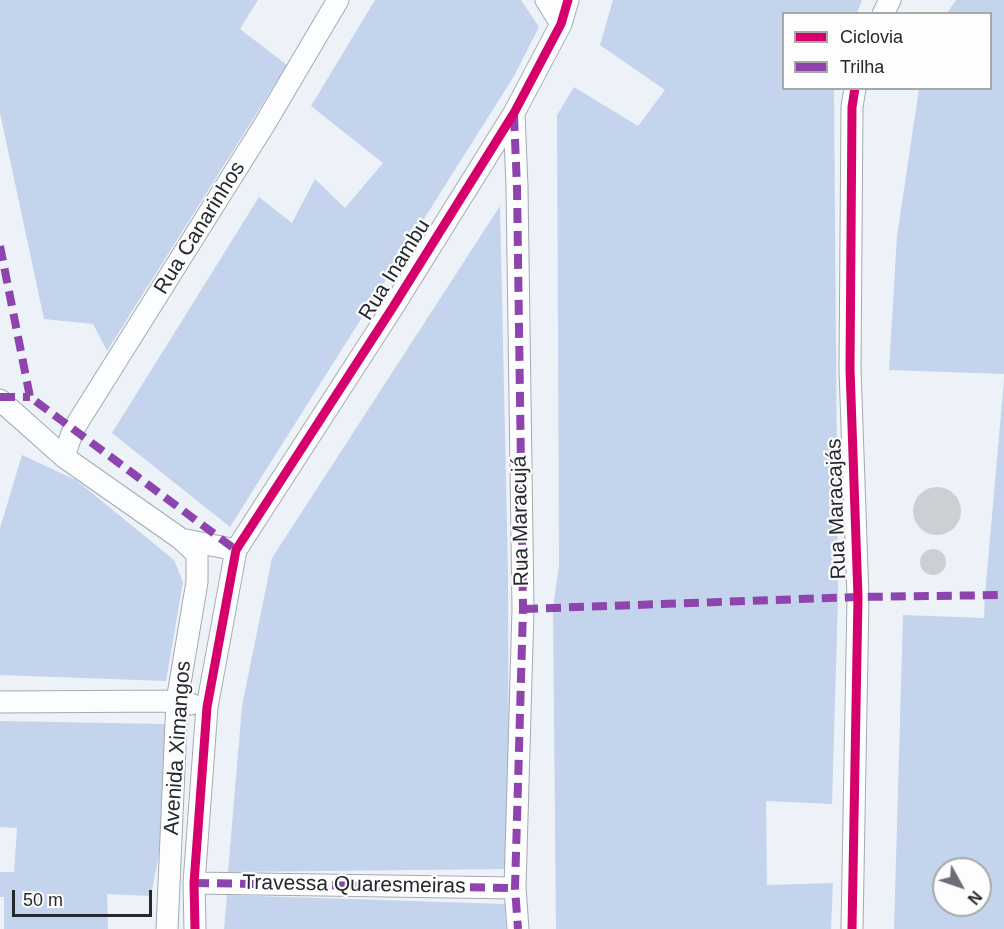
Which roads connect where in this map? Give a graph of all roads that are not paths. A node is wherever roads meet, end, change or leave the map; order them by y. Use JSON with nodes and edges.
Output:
{"nodes":[{"id":1,"x":338,"y":0,"type":"edge"},
{"id":2,"x":546,"y":0,"type":"edge"},
{"id":3,"x":567,"y":0,"type":"edge"},
{"id":4,"x":561,"y":24,"type":"junction"},
{"id":5,"x":855,"y":90,"type":"edge"},
{"id":6,"x":514,"y":113,"type":"junction"},
{"id":7,"x":0,"y":400,"type":"edge"},
{"id":8,"x":64,"y":457,"type":"junction"},
{"id":9,"x":182,"y":539,"type":"junction"},
{"id":10,"x":237,"y":550,"type":"junction"},
{"id":11,"x":177,"y":701,"type":"junction"},
{"id":12,"x":0,"y":702,"type":"edge"},
{"id":13,"x":207,"y":707,"type":"junction"},
{"id":14,"x":194,"y":883,"type":"junction"},
{"id":15,"x":515,"y":888,"type":"junction"},
{"id":16,"x":167,"y":929,"type":"edge"},
{"id":17,"x":195,"y":929,"type":"edge"},
{"id":18,"x":518,"y":929,"type":"edge"},
{"id":19,"x":852,"y":929,"type":"edge"}],
"edges":[{"from":1,"to":8,"type":"street","name":"Rua Canarinhos"},
{"from":2,"to":4,"type":"street"},
{"from":3,"to":4,"type":"street","name":"Rua Inambu"},
{"from":4,"to":6,"type":"street","name":"Rua Inambu"},
{"from":5,"to":19,"type":"street","name":"Rua Maracajás"},
{"from":6,"to":10,"type":"street","name":"Rua Inambu"},
{"from":6,"to":15,"type":"street","name":"Rua Maracujá"},
{"from":7,"to":8,"type":"street","name":"Avenida Ximangos"},
{"from":8,"to":9,"type":"street","name":"Avenida Ximangos"},
{"from":9,"to":10,"type":"street","name":"Avenida Ximangos"},
{"from":9,"to":11,"type":"street","name":"Avenida Ximangos"},
{"from":10,"to":13,"type":"street","name":"Avenida Ximangos"},
{"from":11,"to":12,"type":"street"},
{"from":11,"to":13,"type":"street"},
{"from":11,"to":16,"type":"street","name":"Avenida Ximangos"},
{"from":13,"to":14,"type":"street","name":"Avenida Ximangos"},
{"from":14,"to":15,"type":"street","name":"Travessa Quaresmeiras"},
{"from":14,"to":17,"type":"street","name":"Avenida Ximangos"},
{"from":15,"to":18,"type":"street","name":"Rua Maracujá"}]}
